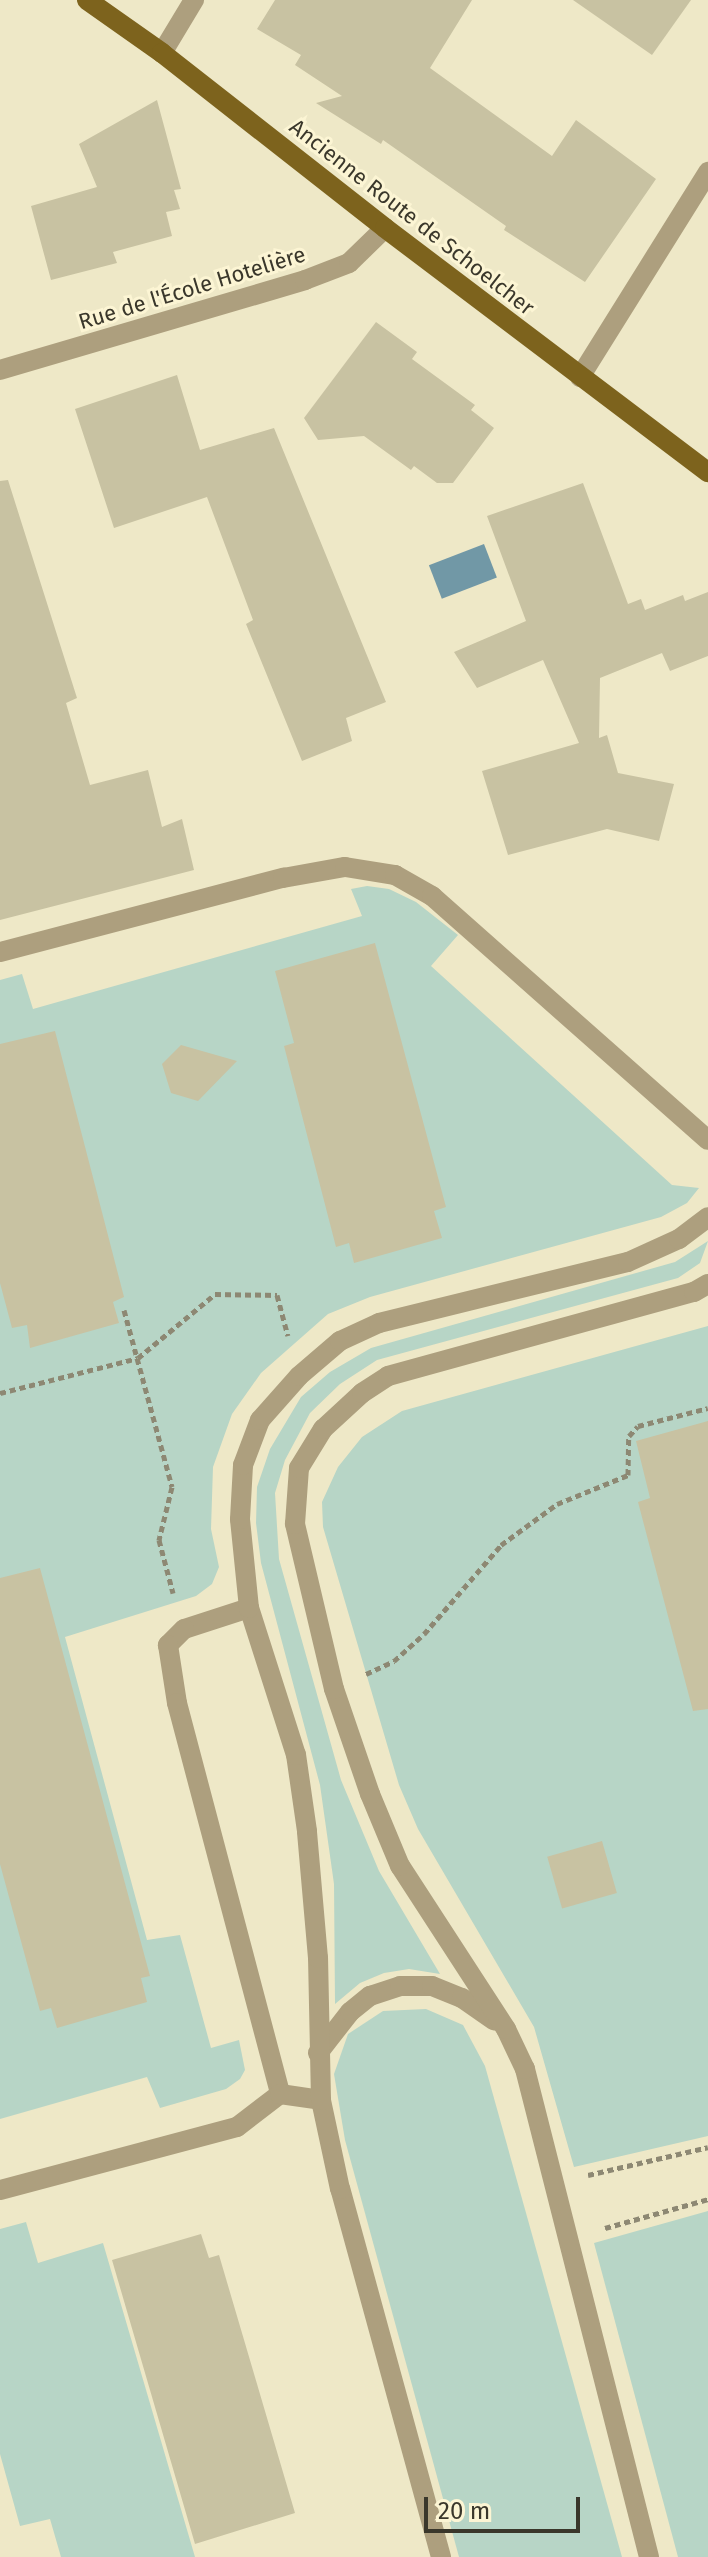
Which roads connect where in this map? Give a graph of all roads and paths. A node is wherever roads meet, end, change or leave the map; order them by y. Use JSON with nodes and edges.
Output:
{"nodes":[{"id":1,"x":87,"y":0,"type":"edge"},
{"id":2,"x":194,"y":0,"type":"edge"},
{"id":3,"x":162,"y":53,"type":"junction"},
{"id":4,"x":708,"y":172,"type":"edge"},
{"id":5,"x":385,"y":228,"type":"junction"},
{"id":6,"x":0,"y":370,"type":"edge"},
{"id":7,"x":580,"y":377,"type":"junction"},
{"id":8,"x":708,"y":472,"type":"edge"},
{"id":9,"x":0,"y":952,"type":"edge"},
{"id":10,"x":708,"y":1140,"type":"edge"},
{"id":11,"x":708,"y":1217,"type":"edge"},
{"id":12,"x":708,"y":1284,"type":"edge"},
{"id":13,"x":124,"y":1310,"type":"dead end"},
{"id":14,"x":138,"y":1358,"type":"junction"},
{"id":15,"x":299,"y":1376,"type":"junction"},
{"id":16,"x":0,"y":1393,"type":"edge"},
{"id":17,"x":708,"y":1408,"type":"edge"},
{"id":18,"x":249,"y":1608,"type":"junction"},
{"id":19,"x":184,"y":1629,"type":"junction"},
{"id":20,"x":334,"y":1689,"type":"junction"},
{"id":21,"x":506,"y":2029,"type":"junction"},
{"id":22,"x":318,"y":2053,"type":"junction"},
{"id":23,"x":280,"y":2094,"type":"junction"},
{"id":24,"x":321,"y":2100,"type":"junction"},
{"id":25,"x":708,"y":2147,"type":"edge"},
{"id":26,"x":556,"y":2183,"type":"junction"},
{"id":27,"x":0,"y":2190,"type":"edge"},
{"id":28,"x":708,"y":2199,"type":"edge"},
{"id":29,"x":569,"y":2238,"type":"junction"},
{"id":30,"x":441,"y":2557,"type":"edge"},
{"id":31,"x":649,"y":2557,"type":"edge"}],
"edges":[{"from":1,"to":3,"type":"main road","name":"Ancienne Route de Schoelcher"},
{"from":2,"to":3,"type":"street"},
{"from":3,"to":5,"type":"main road","name":"Ancienne Route de Schoelcher"},
{"from":4,"to":7,"type":"street"},
{"from":5,"to":6,"type":"street","name":"Rue de l'École Hotelière"},
{"from":5,"to":7,"type":"main road","name":"Ancienne Route de Schoelcher"},
{"from":7,"to":8,"type":"main road","name":"Ancienne Route de Schoelcher"},
{"from":9,"to":10,"type":"street"},
{"from":11,"to":15,"type":"street"},
{"from":12,"to":20,"type":"street"},
{"from":13,"to":14,"type":"path"},
{"from":14,"to":15,"type":"path"},
{"from":14,"to":16,"type":"path"},
{"from":14,"to":19,"type":"path"},
{"from":15,"to":18,"type":"street"},
{"from":17,"to":20,"type":"path"},
{"from":18,"to":19,"type":"street"},
{"from":18,"to":22,"type":"street"},
{"from":19,"to":23,"type":"street"},
{"from":20,"to":21,"type":"street"},
{"from":21,"to":22,"type":"street"},
{"from":21,"to":26,"type":"street"},
{"from":22,"to":24,"type":"street"},
{"from":23,"to":24,"type":"street"},
{"from":23,"to":27,"type":"street"},
{"from":24,"to":30,"type":"street"},
{"from":25,"to":26,"type":"path"},
{"from":26,"to":29,"type":"street"},
{"from":28,"to":29,"type":"path"},
{"from":29,"to":31,"type":"street"}]}
